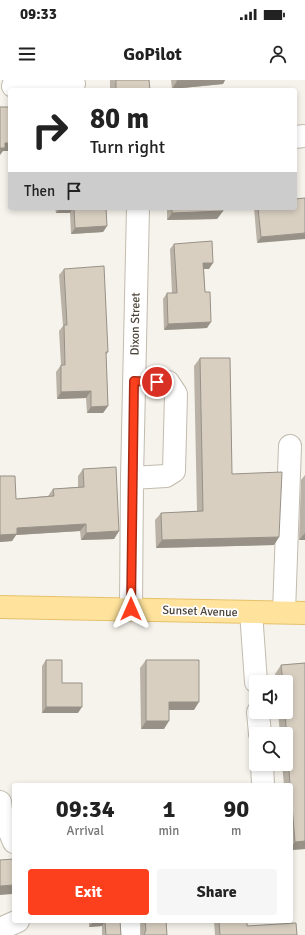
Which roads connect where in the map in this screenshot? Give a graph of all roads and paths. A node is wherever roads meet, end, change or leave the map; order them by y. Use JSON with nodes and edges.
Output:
{"nodes":[{"id":1,"x":16,"y":80,"type":"edge"},
{"id":2,"x":74,"y":85,"type":"edge"},
{"id":3,"x":138,"y":210,"type":"edge"},
{"id":4,"x":134,"y":381,"type":"junction"},
{"id":5,"x":290,"y":446,"type":"dead end"},
{"id":6,"x":132,"y":478,"type":"junction"},
{"id":7,"x":0,"y":606,"type":"edge"},
{"id":8,"x":131,"y":609,"type":"junction"},
{"id":9,"x":251,"y":612,"type":"junction"},
{"id":10,"x":294,"y":612,"type":"edge"},
{"id":11,"x":256,"y":675,"type":"edge"},
{"id":12,"x":262,"y":771,"type":"edge"},
{"id":13,"x":263,"y":783,"type":"edge"},
{"id":14,"x":0,"y":802,"type":"edge"},
{"id":15,"x":12,"y":837,"type":"edge"},
{"id":16,"x":14,"y":923,"type":"edge"},
{"id":17,"x":129,"y":923,"type":"edge"},
{"id":18,"x":0,"y":929,"type":"edge"},
{"id":19,"x":129,"y":935,"type":"edge"}],
"edges":[{"from":1,"to":2,"type":"street"},
{"from":3,"to":4,"type":"street","name":"Dixon Street"},
{"from":4,"to":6,"type":"street","name":"Dixon Street"},
{"from":4,"to":6,"type":"street"},
{"from":5,"to":10,"type":"street"},
{"from":6,"to":8,"type":"street","name":"Dixon Street"},
{"from":7,"to":8,"type":"main road","name":"Sunset Avenue"},
{"from":8,"to":9,"type":"main road","name":"Sunset Avenue"},
{"from":9,"to":10,"type":"main road","name":"Sunset Avenue"},
{"from":9,"to":11,"type":"street"},
{"from":12,"to":13,"type":"street"},
{"from":14,"to":15,"type":"street"},
{"from":16,"to":18,"type":"street"},
{"from":17,"to":19,"type":"street"}]}
